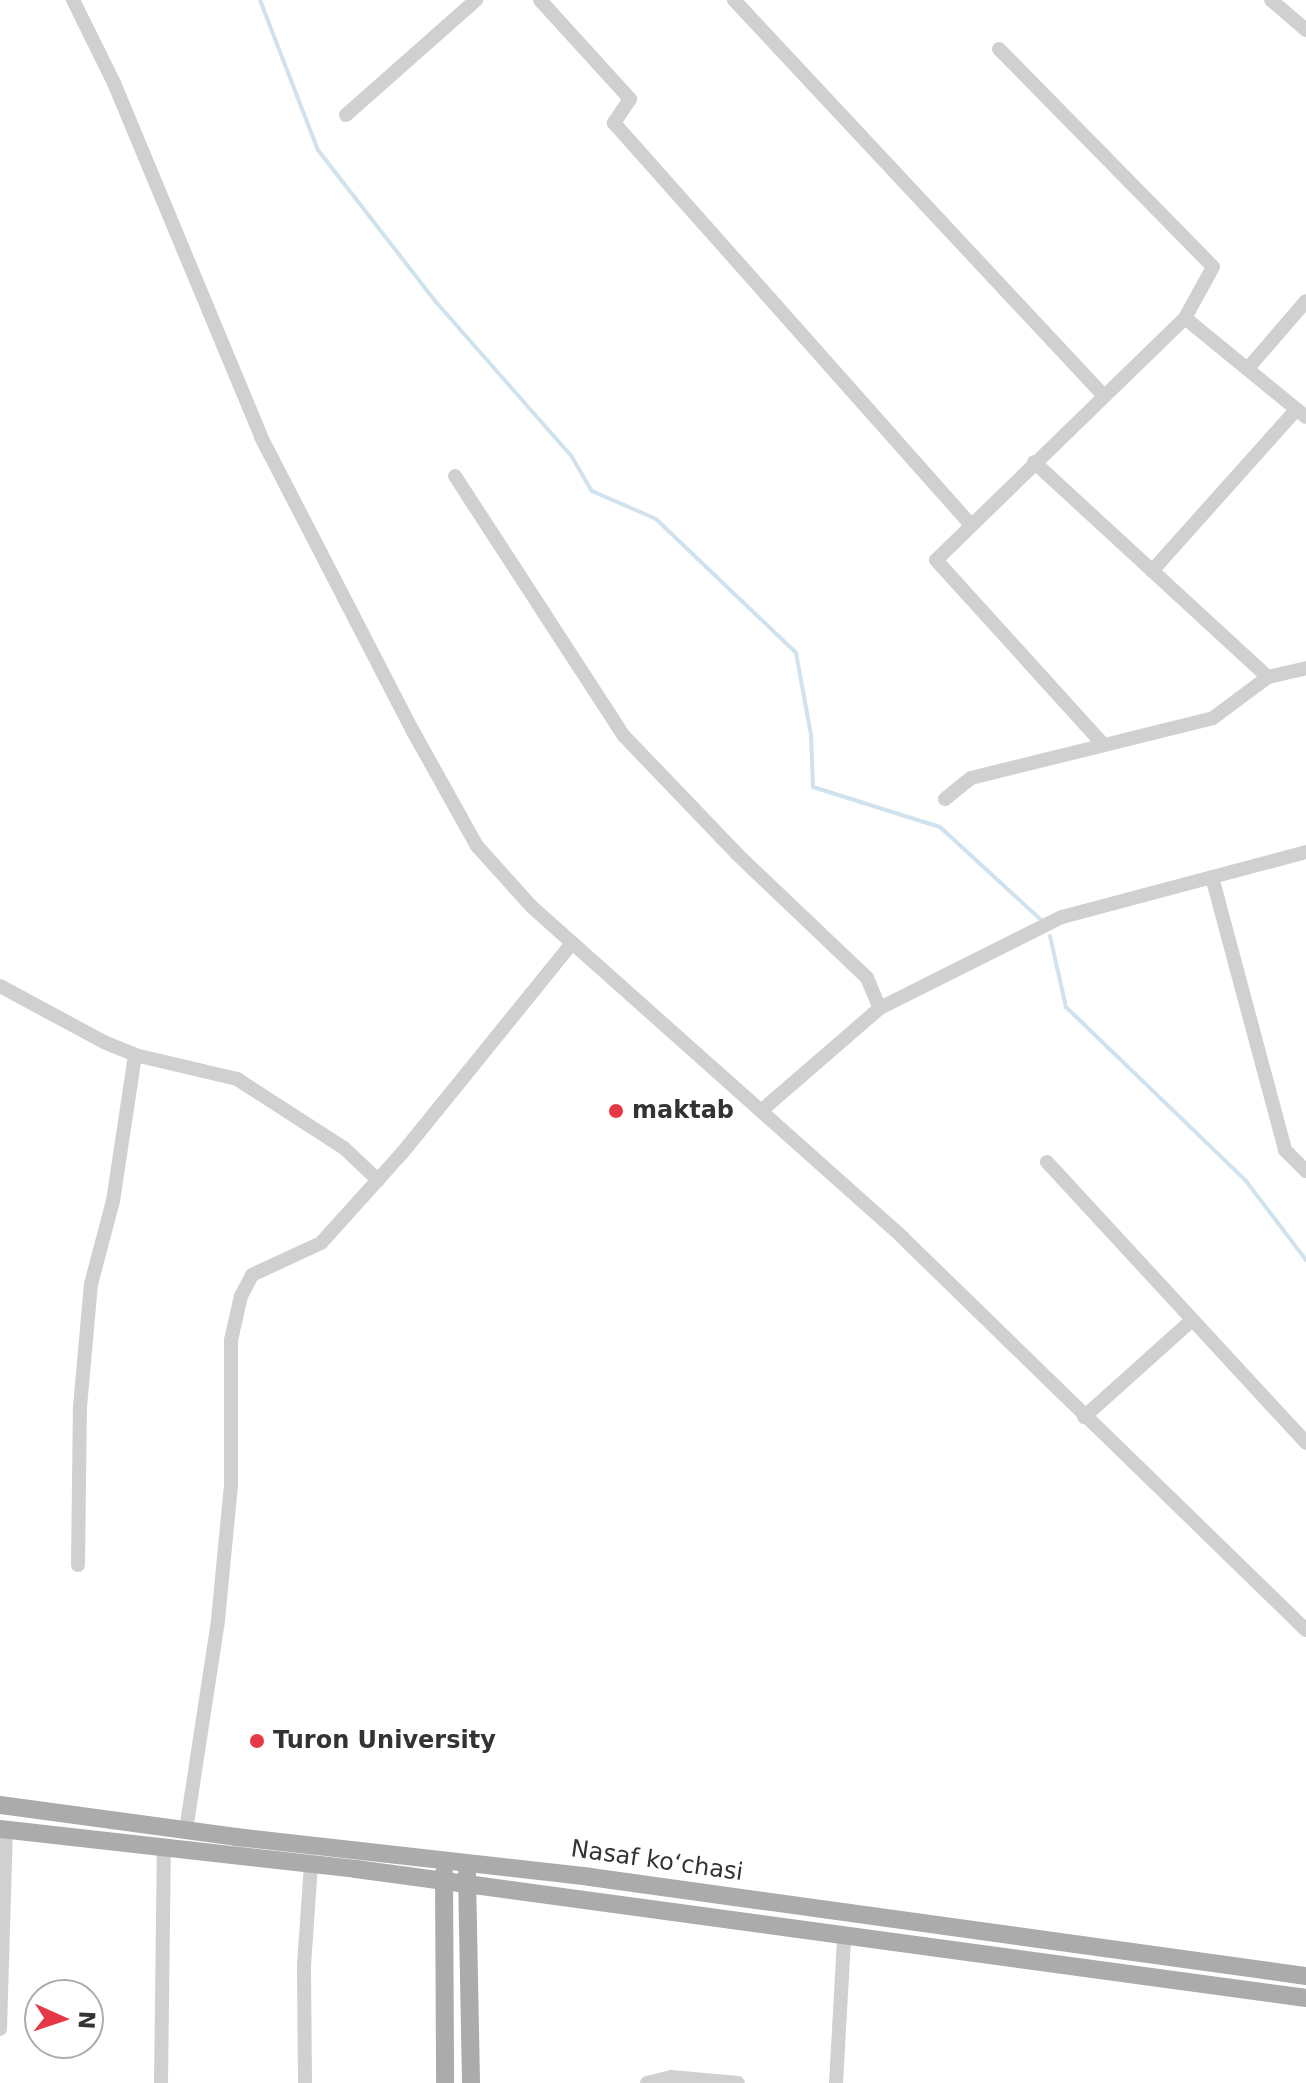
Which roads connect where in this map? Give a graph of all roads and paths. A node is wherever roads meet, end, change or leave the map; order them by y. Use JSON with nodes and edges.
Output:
{"nodes":[{"id":1,"x":73,"y":0,"type":"edge"},
{"id":2,"x":476,"y":0,"type":"edge"},
{"id":3,"x":540,"y":0,"type":"edge"},
{"id":4,"x":734,"y":0,"type":"edge"},
{"id":5,"x":1271,"y":0,"type":"edge"},
{"id":6,"x":1306,"y":30,"type":"edge"},
{"id":7,"x":999,"y":49,"type":"dead end"},
{"id":8,"x":346,"y":115,"type":"dead end"},
{"id":9,"x":1306,"y":301,"type":"edge"},
{"id":10,"x":1185,"y":318,"type":"junction"},
{"id":11,"x":1249,"y":367,"type":"junction"},
{"id":12,"x":1104,"y":396,"type":"junction"},
{"id":13,"x":1302,"y":413,"type":"edge"},
{"id":14,"x":1034,"y":462,"type":"junction"},
{"id":15,"x":455,"y":476,"type":"dead end"},
{"id":16,"x":971,"y":525,"type":"junction"},
{"id":17,"x":1152,"y":571,"type":"junction"},
{"id":18,"x":1306,"y":668,"type":"edge"},
{"id":19,"x":1268,"y":677,"type":"junction"},
{"id":20,"x":1104,"y":745,"type":"junction"},
{"id":21,"x":945,"y":799,"type":"dead end"},
{"id":22,"x":1306,"y":852,"type":"edge"},
{"id":23,"x":1212,"y":877,"type":"junction"},
{"id":24,"x":572,"y":943,"type":"junction"},
{"id":25,"x":0,"y":986,"type":"edge"},
{"id":26,"x":880,"y":1008,"type":"junction"},
{"id":27,"x":135,"y":1055,"type":"junction"},
{"id":28,"x":761,"y":1111,"type":"junction"},
{"id":29,"x":1047,"y":1162,"type":"dead end"},
{"id":30,"x":1306,"y":1171,"type":"edge"},
{"id":31,"x":378,"y":1180,"type":"junction"},
{"id":32,"x":1191,"y":1321,"type":"junction"},
{"id":33,"x":1084,"y":1417,"type":"junction"},
{"id":34,"x":1306,"y":1443,"type":"edge"},
{"id":35,"x":78,"y":1565,"type":"dead end"},
{"id":36,"x":1306,"y":1630,"type":"edge"},
{"id":37,"x":0,"y":1805,"type":"edge"},
{"id":38,"x":3,"y":1830,"type":"edge"},
{"id":39,"x":186,"y":1830,"type":"junction"},
{"id":40,"x":164,"y":1849,"type":"junction"},
{"id":41,"x":445,"y":1858,"type":"junction"},
{"id":42,"x":468,"y":1861,"type":"junction"},
{"id":43,"x":311,"y":1864,"type":"junction"},
{"id":44,"x":444,"y":1881,"type":"junction"},
{"id":45,"x":467,"y":1885,"type":"junction"},
{"id":46,"x":844,"y":1938,"type":"junction"},
{"id":47,"x":1306,"y":1976,"type":"edge"},
{"id":48,"x":1306,"y":1998,"type":"edge"},
{"id":49,"x":0,"y":2029,"type":"edge"},
{"id":50,"x":161,"y":2083,"type":"edge"},
{"id":51,"x":305,"y":2083,"type":"edge"},
{"id":52,"x":445,"y":2083,"type":"edge"},
{"id":53,"x":471,"y":2083,"type":"edge"},
{"id":54,"x":647,"y":2083,"type":"edge"},
{"id":55,"x":738,"y":2083,"type":"edge"},
{"id":56,"x":836,"y":2083,"type":"edge"}],
"edges":[{"from":1,"to":24,"type":"street"},
{"from":2,"to":8,"type":"street"},
{"from":3,"to":16,"type":"street"},
{"from":4,"to":12,"type":"street"},
{"from":5,"to":6,"type":"street"},
{"from":7,"to":10,"type":"street"},
{"from":9,"to":11,"type":"street"},
{"from":10,"to":11,"type":"street"},
{"from":10,"to":12,"type":"street"},
{"from":11,"to":13,"type":"street"},
{"from":12,"to":14,"type":"street"},
{"from":13,"to":17,"type":"street"},
{"from":14,"to":16,"type":"street"},
{"from":14,"to":17,"type":"street"},
{"from":15,"to":26,"type":"street"},
{"from":16,"to":20,"type":"street"},
{"from":17,"to":19,"type":"street"},
{"from":18,"to":19,"type":"street"},
{"from":19,"to":20,"type":"street"},
{"from":20,"to":21,"type":"street"},
{"from":22,"to":23,"type":"street"},
{"from":23,"to":26,"type":"street"},
{"from":23,"to":30,"type":"street"},
{"from":24,"to":28,"type":"street"},
{"from":24,"to":31,"type":"street"},
{"from":25,"to":27,"type":"street"},
{"from":26,"to":28,"type":"street"},
{"from":27,"to":31,"type":"street"},
{"from":27,"to":35,"type":"street"},
{"from":28,"to":33,"type":"street"},
{"from":29,"to":32,"type":"street"},
{"from":31,"to":39,"type":"street"},
{"from":32,"to":33,"type":"street"},
{"from":32,"to":34,"type":"street"},
{"from":33,"to":36,"type":"street"},
{"from":37,"to":39,"type":"main road","name":"Nasaf ko‘chasi"},
{"from":38,"to":40,"type":"main road","name":"Nasaf ko‘chasi"},
{"from":38,"to":49,"type":"street"},
{"from":39,"to":41,"type":"main road","name":"Nasaf ko‘chasi"},
{"from":40,"to":43,"type":"main road","name":"Nasaf ko‘chasi"},
{"from":40,"to":50,"type":"street"},
{"from":41,"to":42,"type":"main road","name":"Nasaf ko‘chasi"},
{"from":41,"to":44,"type":"main road"},
{"from":42,"to":45,"type":"main road"},
{"from":42,"to":47,"type":"main road","name":"Nasaf ko‘chasi"},
{"from":43,"to":44,"type":"main road","name":"Nasaf ko‘chasi"},
{"from":43,"to":51,"type":"street"},
{"from":44,"to":45,"type":"main road","name":"Nasaf ko‘chasi"},
{"from":44,"to":52,"type":"main road"},
{"from":45,"to":46,"type":"main road","name":"Nasaf ko‘chasi"},
{"from":45,"to":53,"type":"main road"},
{"from":46,"to":48,"type":"main road","name":"Nasaf ko‘chasi"},
{"from":46,"to":56,"type":"street"},
{"from":54,"to":55,"type":"street"}]}
